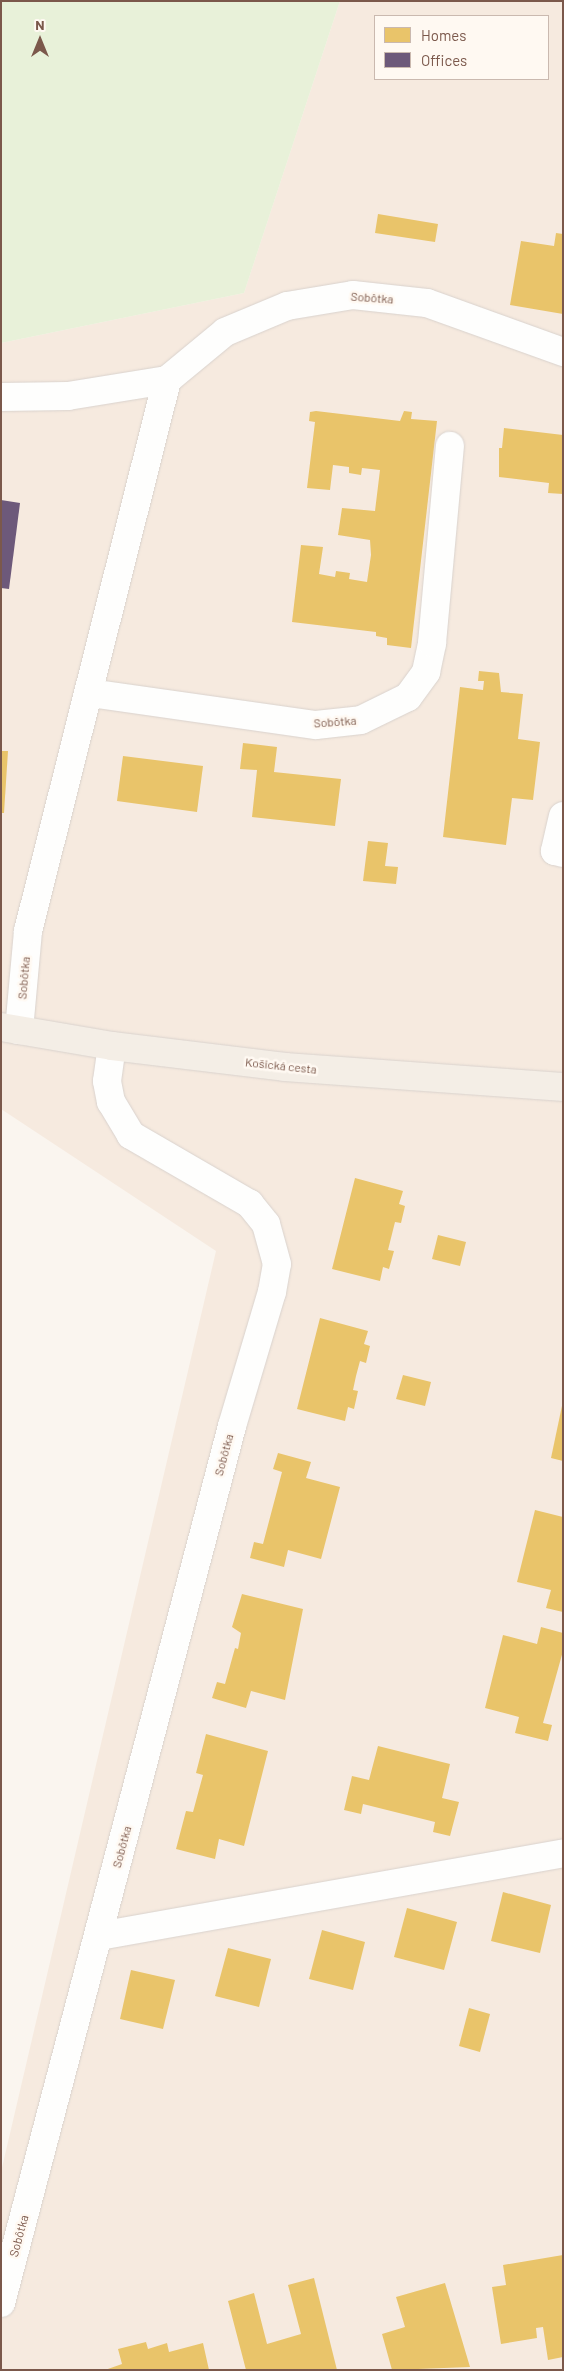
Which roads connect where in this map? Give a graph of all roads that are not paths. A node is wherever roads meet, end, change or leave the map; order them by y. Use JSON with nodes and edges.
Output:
{"nodes":[{"id":1,"x":563,"y":352,"type":"edge"},
{"id":2,"x":167,"y":380,"type":"junction"},
{"id":3,"x":1,"y":397,"type":"edge"},
{"id":4,"x":450,"y":446,"type":"dead end"},
{"id":5,"x":90,"y":693,"type":"junction"},
{"id":6,"x":563,"y":816,"type":"edge"},
{"id":7,"x":563,"y":853,"type":"edge"},
{"id":8,"x":10,"y":1028,"type":"edge"},
{"id":9,"x":112,"y":1046,"type":"junction"},
{"id":10,"x":563,"y":1087,"type":"edge"},
{"id":11,"x":562,"y":1850,"type":"edge"},
{"id":12,"x":99,"y":1936,"type":"junction"},
{"id":13,"x":1,"y":2303,"type":"edge"}],
"edges":[{"from":1,"to":2,"type":"street","name":"Sobôtka"},
{"from":2,"to":3,"type":"street"},
{"from":2,"to":5,"type":"street","name":"Sobôtka"},
{"from":4,"to":5,"type":"street","name":"Sobôtka"},
{"from":5,"to":8,"type":"street","name":"Sobôtka"},
{"from":6,"to":7,"type":"street"},
{"from":8,"to":9,"type":"main road","name":"Košická cesta"},
{"from":9,"to":10,"type":"main road","name":"Košická cesta"},
{"from":9,"to":12,"type":"street","name":"Sobôtka"},
{"from":11,"to":12,"type":"street"},
{"from":12,"to":13,"type":"street","name":"Sobôtka"}]}
